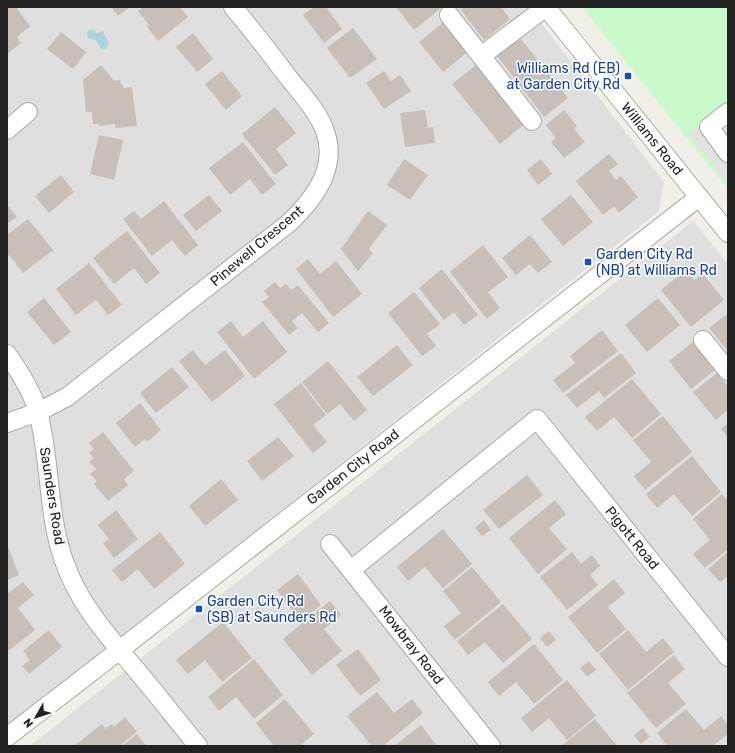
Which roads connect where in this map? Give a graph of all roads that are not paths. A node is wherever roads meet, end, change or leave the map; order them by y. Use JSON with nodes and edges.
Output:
{"nodes":[{"id":1,"x":234,"y":7,"type":"edge"},
{"id":2,"x":546,"y":7,"type":"edge"},
{"id":3,"x":449,"y":15,"type":"dead end"},
{"id":4,"x":481,"y":56,"type":"junction"},
{"id":5,"x":28,"y":112,"type":"dead end"},
{"id":6,"x":728,"y":112,"type":"edge"},
{"id":7,"x":532,"y":121,"type":"dead end"},
{"id":8,"x":7,"y":130,"type":"edge"},
{"id":9,"x":728,"y":153,"type":"edge"},
{"id":10,"x":699,"y":197,"type":"junction"},
{"id":11,"x":728,"y":233,"type":"edge"},
{"id":12,"x":703,"y":340,"type":"dead end"},
{"id":13,"x":7,"y":354,"type":"edge"},
{"id":14,"x":728,"y":371,"type":"edge"},
{"id":15,"x":38,"y":412,"type":"junction"},
{"id":16,"x":7,"y":424,"type":"edge"},
{"id":17,"x":330,"y":544,"type":"dead end"},
{"id":18,"x":351,"y":570,"type":"junction"},
{"id":19,"x":119,"y":650,"type":"junction"},
{"id":20,"x":728,"y":657,"type":"edge"},
{"id":21,"x":7,"y":737,"type":"edge"},
{"id":22,"x":198,"y":746,"type":"edge"},
{"id":23,"x":491,"y":746,"type":"edge"}],
"edges":[{"from":1,"to":15,"type":"street","name":"Pinewell Crescent"},
{"from":2,"to":4,"type":"street"},
{"from":2,"to":10,"type":"street","name":"Williams Road"},
{"from":3,"to":4,"type":"street"},
{"from":4,"to":7,"type":"street"},
{"from":5,"to":8,"type":"street"},
{"from":6,"to":9,"type":"street"},
{"from":10,"to":11,"type":"street","name":"Williams Road"},
{"from":10,"to":19,"type":"street","name":"Garden City Road"},
{"from":12,"to":14,"type":"street"},
{"from":13,"to":15,"type":"street","name":"Saunders Road"},
{"from":15,"to":16,"type":"street","name":"Pinewell Crescent"},
{"from":15,"to":19,"type":"street","name":"Saunders Road"},
{"from":17,"to":18,"type":"street","name":"Mowbray Road"},
{"from":18,"to":20,"type":"street","name":"Pigott Road"},
{"from":18,"to":23,"type":"street","name":"Mowbray Road"},
{"from":19,"to":21,"type":"street","name":"Garden City Road"},
{"from":19,"to":22,"type":"street","name":"Saunders Road"}]}
